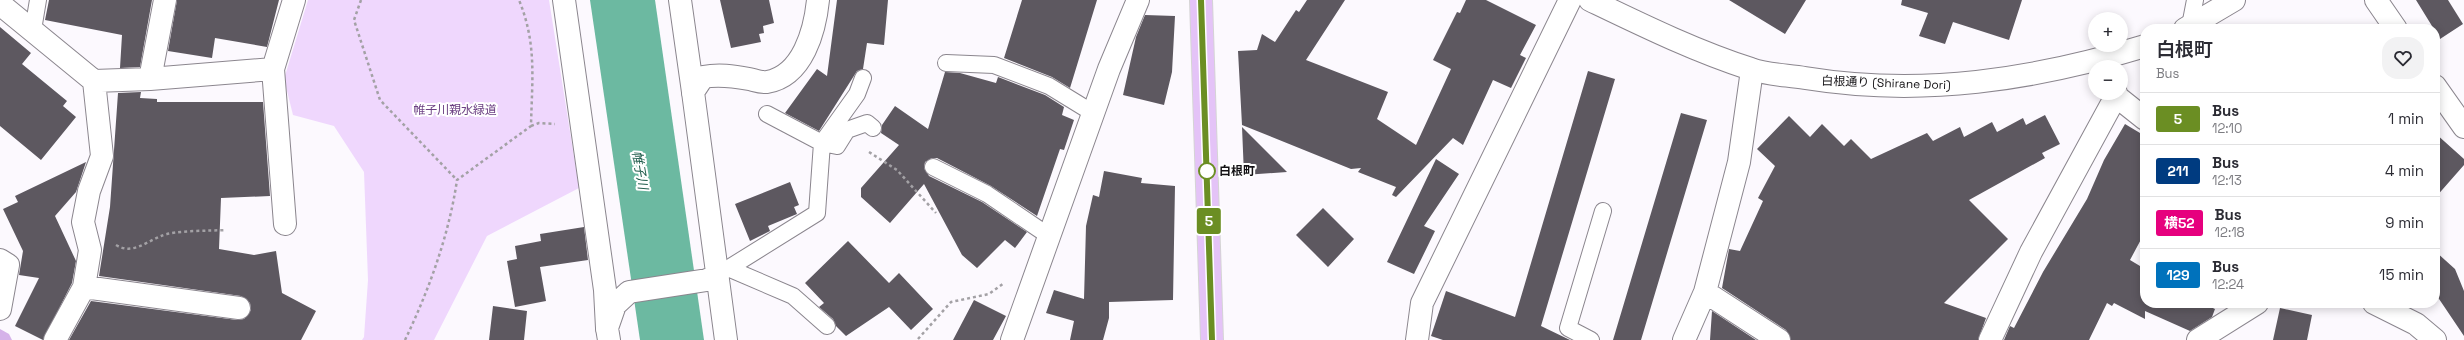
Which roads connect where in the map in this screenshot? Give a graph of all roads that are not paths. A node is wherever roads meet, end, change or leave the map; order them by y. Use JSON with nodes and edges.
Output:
{"nodes":[{"id":1,"x":38,"y":0,"type":"edge"},
{"id":2,"x":165,"y":0,"type":"edge"},
{"id":3,"x":294,"y":0,"type":"edge"},
{"id":4,"x":564,"y":0,"type":"edge"},
{"id":5,"x":680,"y":0,"type":"edge"},
{"id":6,"x":818,"y":0,"type":"edge"},
{"id":7,"x":1138,"y":0,"type":"edge"},
{"id":8,"x":1201,"y":0,"type":"edge"},
{"id":9,"x":1570,"y":0,"type":"edge"},
{"id":10,"x":1590,"y":0,"type":"edge"},
{"id":11,"x":2194,"y":0,"type":"edge"},
{"id":12,"x":2234,"y":0,"type":"edge"},
{"id":13,"x":2376,"y":0,"type":"edge"},
{"id":14,"x":0,"y":4,"type":"edge"},
{"id":15,"x":2189,"y":24,"type":"edge"},
{"id":16,"x":2193,"y":24,"type":"edge"},
{"id":17,"x":2393,"y":24,"type":"edge"},
{"id":18,"x":33,"y":30,"type":"junction"},
{"id":19,"x":2140,"y":48,"type":"edge"},
{"id":20,"x":2115,"y":60,"type":"edge"},
{"id":21,"x":946,"y":63,"type":"dead end"},
{"id":22,"x":2088,"y":66,"type":"edge"},
{"id":23,"x":273,"y":68,"type":"junction"},
{"id":24,"x":1752,"y":70,"type":"junction"},
{"id":25,"x":863,"y":78,"type":"dead end"},
{"id":26,"x":150,"y":79,"type":"junction"},
{"id":27,"x":94,"y":81,"type":"junction"},
{"id":28,"x":693,"y":92,"type":"junction"},
{"id":29,"x":2440,"y":93,"type":"edge"},
{"id":30,"x":2113,"y":100,"type":"edge"},
{"id":31,"x":2122,"y":100,"type":"edge"},
{"id":32,"x":1093,"y":113,"type":"junction"},
{"id":33,"x":767,"y":114,"type":"dead end"},
{"id":34,"x":2140,"y":115,"type":"edge"},
{"id":35,"x":2464,"y":127,"type":"edge"},
{"id":36,"x":873,"y":128,"type":"dead end"},
{"id":37,"x":830,"y":144,"type":"junction"},
{"id":38,"x":933,"y":167,"type":"dead end"},
{"id":39,"x":1603,"y":211,"type":"dead end"},
{"id":40,"x":285,"y":224,"type":"dead end"},
{"id":41,"x":1049,"y":236,"type":"junction"},
{"id":42,"x":0,"y":260,"type":"edge"},
{"id":43,"x":718,"y":275,"type":"junction"},
{"id":44,"x":84,"y":287,"type":"junction"},
{"id":45,"x":1705,"y":292,"type":"junction"},
{"id":46,"x":239,"y":308,"type":"dead end"},
{"id":47,"x":2249,"y":308,"type":"edge"},
{"id":48,"x":2384,"y":308,"type":"edge"},
{"id":49,"x":0,"y":310,"type":"edge"},
{"id":50,"x":826,"y":326,"type":"dead end"},
{"id":51,"x":608,"y":334,"type":"edge"},
{"id":52,"x":55,"y":340,"type":"edge"},
{"id":53,"x":726,"y":340,"type":"edge"},
{"id":54,"x":1012,"y":340,"type":"edge"},
{"id":55,"x":1212,"y":340,"type":"edge"},
{"id":56,"x":1417,"y":340,"type":"edge"},
{"id":57,"x":1591,"y":340,"type":"edge"},
{"id":58,"x":1684,"y":340,"type":"edge"},
{"id":59,"x":1779,"y":340,"type":"edge"},
{"id":60,"x":1990,"y":340,"type":"edge"},
{"id":61,"x":2198,"y":340,"type":"edge"},
{"id":62,"x":2435,"y":340,"type":"edge"}],
"edges":[{"from":1,"to":18,"type":"lane"},
{"from":2,"to":26,"type":"street"},
{"from":3,"to":23,"type":"street"},
{"from":4,"to":51,"type":"street"},
{"from":5,"to":28,"type":"street"},
{"from":6,"to":28,"type":"street"},
{"from":7,"to":32,"type":"street"},
{"from":8,"to":55,"type":"highway"},
{"from":9,"to":56,"type":"street"},
{"from":10,"to":24,"type":"street","name":"白根通り (Shirane Dori)"},
{"from":11,"to":15,"type":"lane"},
{"from":12,"to":16,"type":"street"},
{"from":13,"to":17,"type":"street"},
{"from":14,"to":18,"type":"street"},
{"from":18,"to":27,"type":"street"},
{"from":19,"to":20,"type":"street","name":"白根通り (Shirane Dori)"},
{"from":21,"to":32,"type":"lane"},
{"from":22,"to":24,"type":"street","name":"白根通り (Shirane Dori)"},
{"from":23,"to":26,"type":"street"},
{"from":23,"to":40,"type":"street"},
{"from":24,"to":45,"type":"street"},
{"from":25,"to":37,"type":"lane"},
{"from":26,"to":27,"type":"street"},
{"from":27,"to":44,"type":"street"},
{"from":28,"to":43,"type":"street"},
{"from":29,"to":35,"type":"street"},
{"from":30,"to":60,"type":"street"},
{"from":31,"to":34,"type":"street"},
{"from":32,"to":41,"type":"street"},
{"from":33,"to":37,"type":"lane"},
{"from":36,"to":37,"type":"lane"},
{"from":37,"to":43,"type":"lane"},
{"from":38,"to":41,"type":"lane"},
{"from":39,"to":57,"type":"lane"},
{"from":41,"to":54,"type":"street"},
{"from":42,"to":49,"type":"street"},
{"from":43,"to":50,"type":"lane"},
{"from":43,"to":51,"type":"street"},
{"from":43,"to":53,"type":"street"},
{"from":44,"to":46,"type":"street"},
{"from":44,"to":52,"type":"street"},
{"from":45,"to":58,"type":"street"},
{"from":45,"to":59,"type":"street"},
{"from":47,"to":61,"type":"street"},
{"from":48,"to":62,"type":"street"}]}
